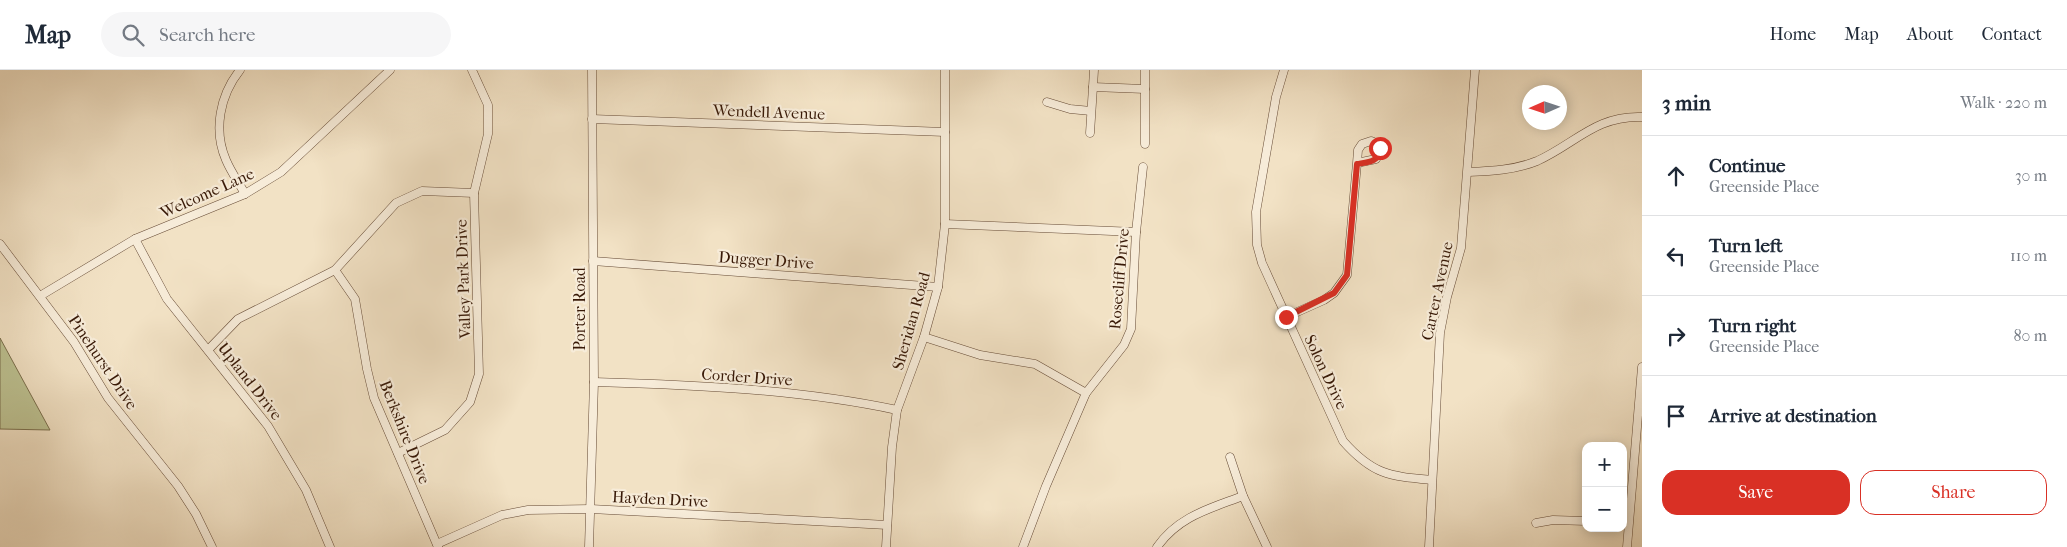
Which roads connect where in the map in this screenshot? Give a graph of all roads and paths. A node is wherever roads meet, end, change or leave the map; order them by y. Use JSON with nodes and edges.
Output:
{"nodes":[{"id":1,"x":240,"y":70,"type":"edge"},
{"id":2,"x":390,"y":70,"type":"edge"},
{"id":3,"x":472,"y":70,"type":"edge"},
{"id":4,"x":592,"y":70,"type":"edge"},
{"id":5,"x":945,"y":70,"type":"edge"},
{"id":6,"x":1094,"y":70,"type":"edge"},
{"id":7,"x":1145,"y":70,"type":"edge"},
{"id":8,"x":1284,"y":70,"type":"edge"},
{"id":9,"x":1475,"y":70,"type":"edge"},
{"id":10,"x":1093,"y":87,"type":"junction"},
{"id":11,"x":1145,"y":89,"type":"junction"},
{"id":12,"x":1047,"y":102,"type":"dead end"},
{"id":13,"x":1091,"y":112,"type":"junction"},
{"id":14,"x":1642,"y":117,"type":"edge"},
{"id":15,"x":592,"y":119,"type":"junction"},
{"id":16,"x":945,"y":132,"type":"junction"},
{"id":17,"x":1090,"y":133,"type":"dead end"},
{"id":18,"x":1145,"y":144,"type":"dead end"},
{"id":19,"x":1357,"y":164,"type":"dead end"},
{"id":20,"x":1143,"y":167,"type":"dead end"},
{"id":21,"x":1468,"y":172,"type":"junction"},
{"id":22,"x":474,"y":193,"type":"junction"},
{"id":23,"x":245,"y":194,"type":"junction"},
{"id":24,"x":944,"y":224,"type":"junction"},
{"id":25,"x":1136,"y":232,"type":"junction"},
{"id":26,"x":135,"y":239,"type":"junction"},
{"id":27,"x":0,"y":244,"type":"edge"},
{"id":28,"x":593,"y":261,"type":"junction"},
{"id":29,"x":335,"y":270,"type":"junction"},
{"id":30,"x":938,"y":287,"type":"junction"},
{"id":31,"x":40,"y":296,"type":"junction"},
{"id":32,"x":1286,"y":317,"type":"junction"},
{"id":33,"x":924,"y":337,"type":"junction"},
{"id":34,"x":208,"y":350,"type":"junction"},
{"id":35,"x":1642,"y":367,"type":"edge"},
{"id":36,"x":594,"y":382,"type":"junction"},
{"id":37,"x":1086,"y":393,"type":"junction"},
{"id":38,"x":897,"y":410,"type":"junction"},
{"id":39,"x":398,"y":453,"type":"junction"},
{"id":40,"x":1230,"y":457,"type":"dead end"},
{"id":41,"x":1432,"y":480,"type":"junction"},
{"id":42,"x":1243,"y":496,"type":"junction"},
{"id":43,"x":591,"y":509,"type":"junction"},
{"id":44,"x":1627,"y":513,"type":"edge"},
{"id":45,"x":1582,"y":521,"type":"edge"},
{"id":46,"x":1536,"y":523,"type":"dead end"},
{"id":47,"x":887,"y":525,"type":"junction"},
{"id":48,"x":1626,"y":532,"type":"edge"},
{"id":49,"x":437,"y":546,"type":"edge"},
{"id":50,"x":212,"y":547,"type":"edge"},
{"id":51,"x":330,"y":547,"type":"edge"},
{"id":52,"x":589,"y":547,"type":"edge"},
{"id":53,"x":886,"y":547,"type":"edge"},
{"id":54,"x":1023,"y":547,"type":"edge"},
{"id":55,"x":1156,"y":547,"type":"edge"},
{"id":56,"x":1267,"y":547,"type":"edge"},
{"id":57,"x":1429,"y":547,"type":"edge"},
{"id":58,"x":1627,"y":547,"type":"edge"}],
"edges":[{"from":1,"to":23,"type":"street"},
{"from":2,"to":23,"type":"street","name":"Welcome Lane"},
{"from":3,"to":22,"type":"street","name":"Valley Park Drive"},
{"from":4,"to":15,"type":"street","name":"Porter Road"},
{"from":5,"to":16,"type":"street","name":"Sheridan Road"},
{"from":6,"to":10,"type":"street"},
{"from":7,"to":11,"type":"street"},
{"from":8,"to":32,"type":"street","name":"Solon Drive"},
{"from":9,"to":21,"type":"street","name":"Carter Avenue"},
{"from":10,"to":11,"type":"street"},
{"from":10,"to":13,"type":"street"},
{"from":11,"to":18,"type":"street"},
{"from":12,"to":13,"type":"street"},
{"from":13,"to":17,"type":"street"},
{"from":14,"to":21,"type":"street"},
{"from":15,"to":16,"type":"street","name":"Wendell Avenue"},
{"from":15,"to":28,"type":"street","name":"Porter Road"},
{"from":16,"to":24,"type":"street","name":"Sheridan Road"},
{"from":19,"to":32,"type":"street"},
{"from":20,"to":25,"type":"street","name":"Rosecliff Drive"},
{"from":21,"to":41,"type":"street","name":"Carter Avenue"},
{"from":22,"to":29,"type":"street"},
{"from":22,"to":39,"type":"street","name":"Valley Park Drive"},
{"from":23,"to":26,"type":"street","name":"Welcome Lane"},
{"from":24,"to":25,"type":"street"},
{"from":24,"to":30,"type":"street","name":"Sheridan Road"},
{"from":25,"to":37,"type":"street","name":"Rosecliff Drive"},
{"from":26,"to":31,"type":"street","name":"Welcome Lane"},
{"from":26,"to":34,"type":"street","name":"Upland Drive"},
{"from":27,"to":31,"type":"street","name":"Pinehurst Drive"},
{"from":28,"to":30,"type":"street","name":"Dugger Drive"},
{"from":28,"to":36,"type":"street","name":"Porter Road"},
{"from":29,"to":34,"type":"street"},
{"from":29,"to":39,"type":"street","name":"Berkshire Drive"},
{"from":30,"to":33,"type":"street","name":"Sheridan Road"},
{"from":31,"to":50,"type":"street","name":"Pinehurst Drive"},
{"from":32,"to":41,"type":"street","name":"Solon Drive"},
{"from":33,"to":37,"type":"street"},
{"from":33,"to":38,"type":"street","name":"Sheridan Road"},
{"from":34,"to":51,"type":"street","name":"Upland Drive"},
{"from":35,"to":44,"type":"street"},
{"from":36,"to":38,"type":"street","name":"Corder Drive"},
{"from":36,"to":43,"type":"street","name":"Porter Road"},
{"from":37,"to":54,"type":"street","name":"Rosecliff Drive"},
{"from":38,"to":47,"type":"street","name":"Sheridan Road"},
{"from":39,"to":49,"type":"street","name":"Berkshire Drive"},
{"from":40,"to":42,"type":"street"},
{"from":41,"to":57,"type":"street","name":"Carter Avenue"},
{"from":42,"to":55,"type":"street"},
{"from":42,"to":56,"type":"street"},
{"from":43,"to":47,"type":"street","name":"Hayden Drive"},
{"from":43,"to":49,"type":"street","name":"Hayden Drive"},
{"from":43,"to":52,"type":"street","name":"Porter Road"},
{"from":45,"to":46,"type":"street"},
{"from":47,"to":53,"type":"street","name":"Sheridan Road"},
{"from":48,"to":58,"type":"street"}]}
